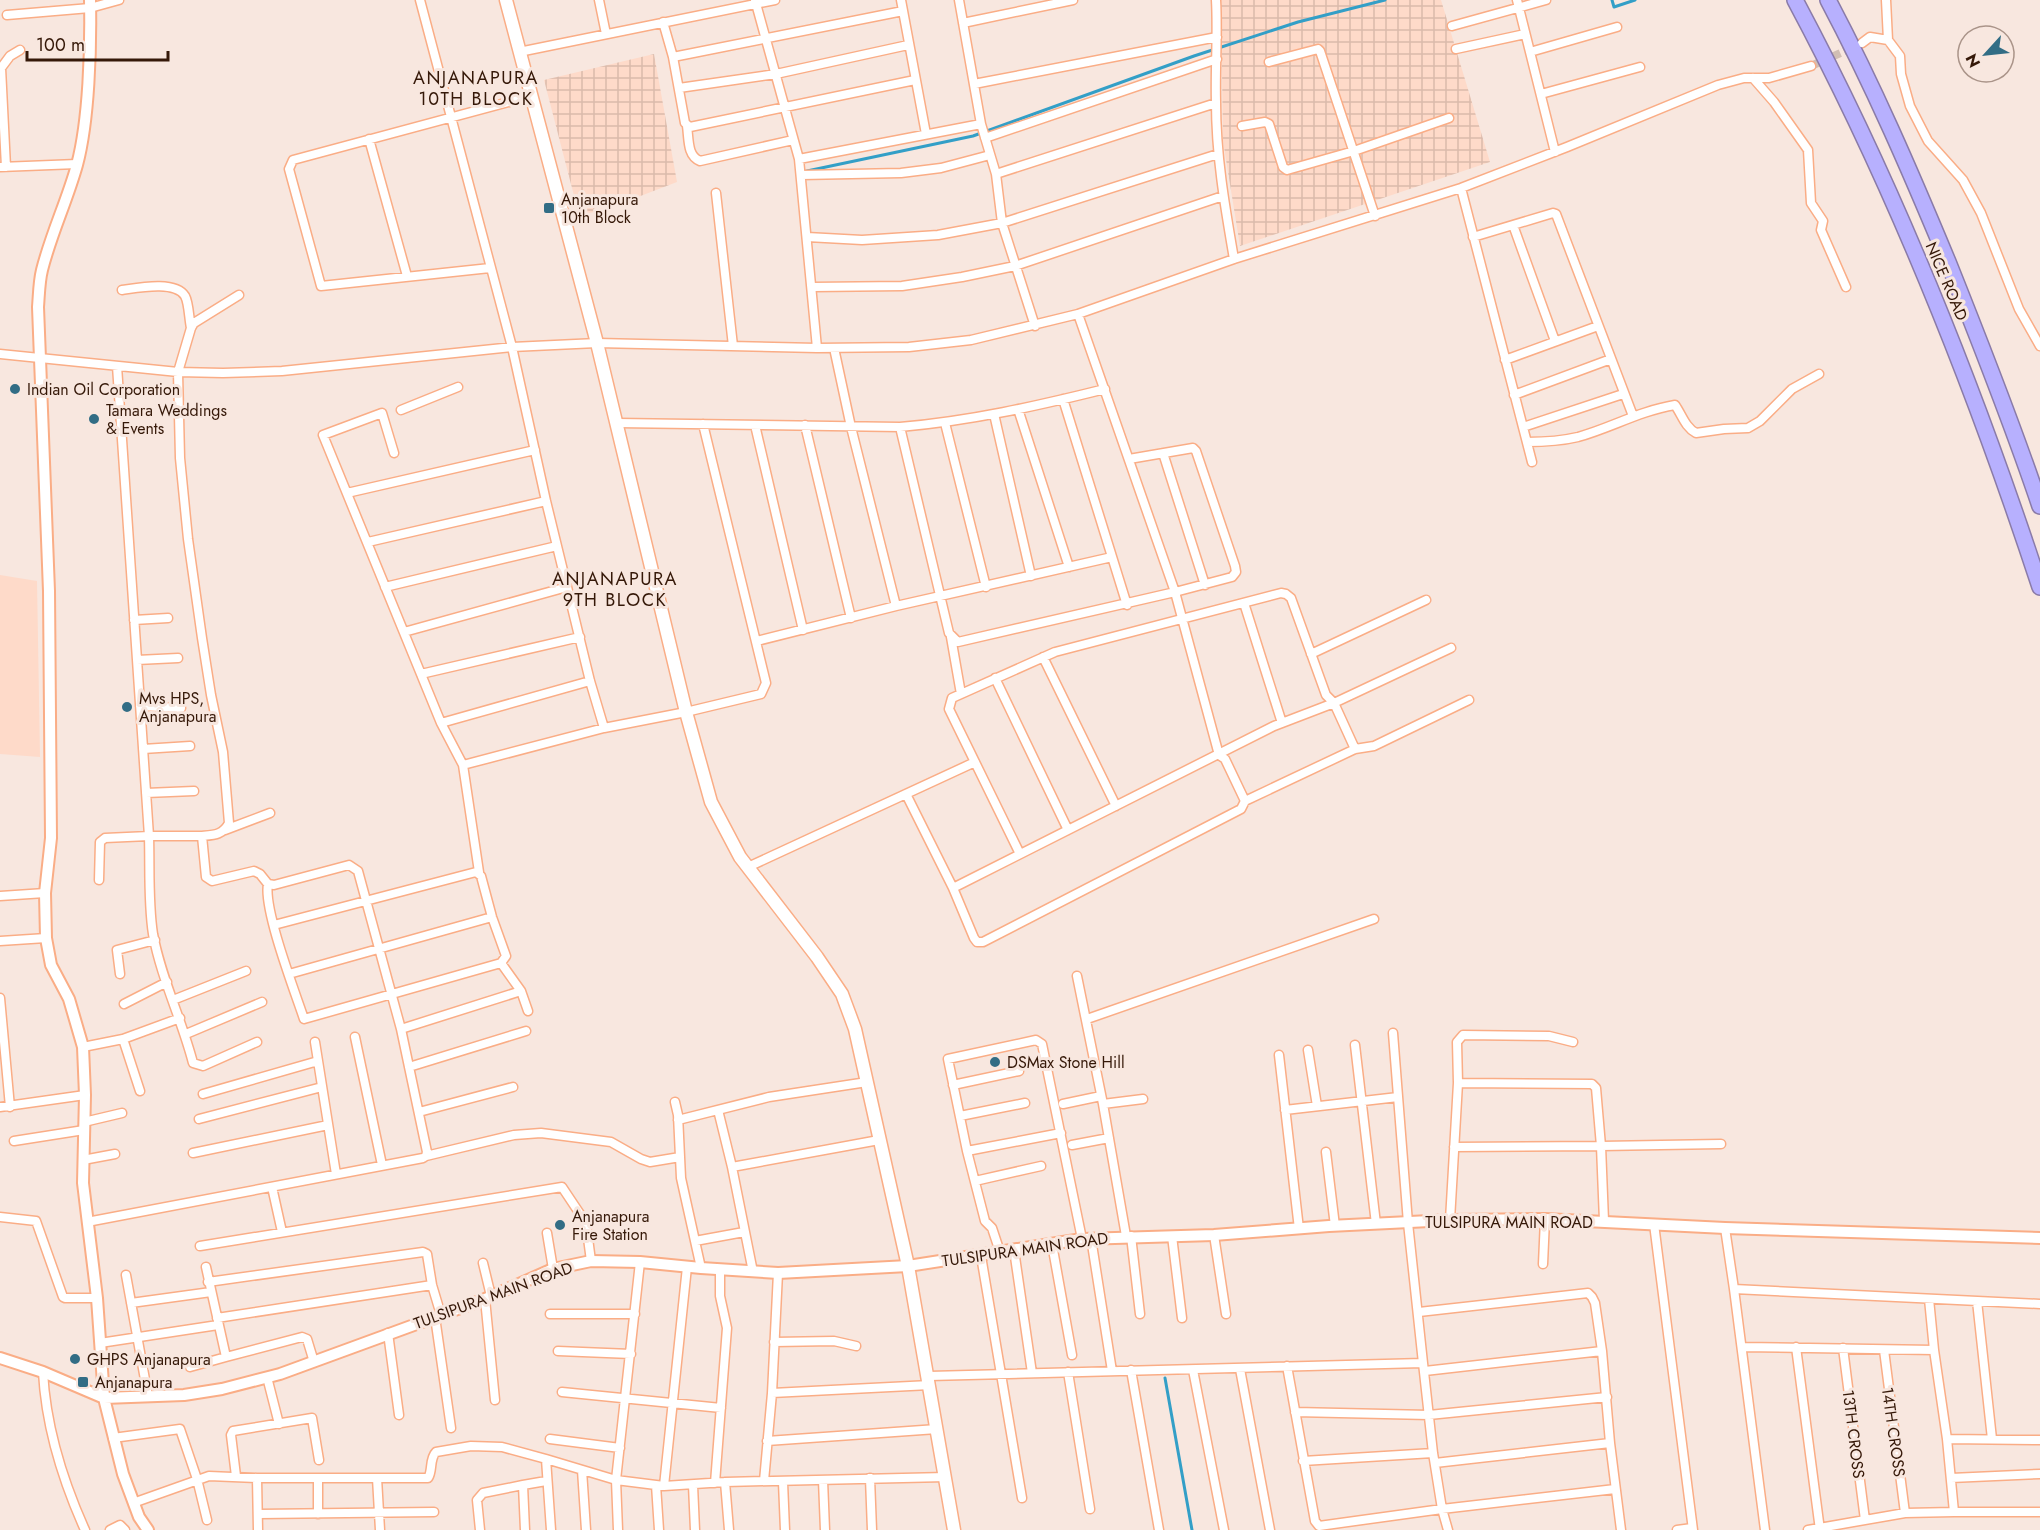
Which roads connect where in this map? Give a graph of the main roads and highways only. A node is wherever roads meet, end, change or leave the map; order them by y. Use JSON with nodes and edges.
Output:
{"nodes":[{"id":1,"x":506,"y":0,"type":"edge"},
{"id":2,"x":1796,"y":0,"type":"edge"},
{"id":3,"x":1828,"y":0,"type":"edge"},
{"id":4,"x":2040,"y":506,"type":"edge"},
{"id":5,"x":2040,"y":587,"type":"edge"},
{"id":6,"x":954,"y":1530,"type":"edge"}],
"edges":[{"from":1,"to":6,"type":"main road"},
{"from":2,"to":5,"type":"highway","name":"NICE ROAD"},
{"from":3,"to":4,"type":"highway","name":"NICE ROAD"}]}
